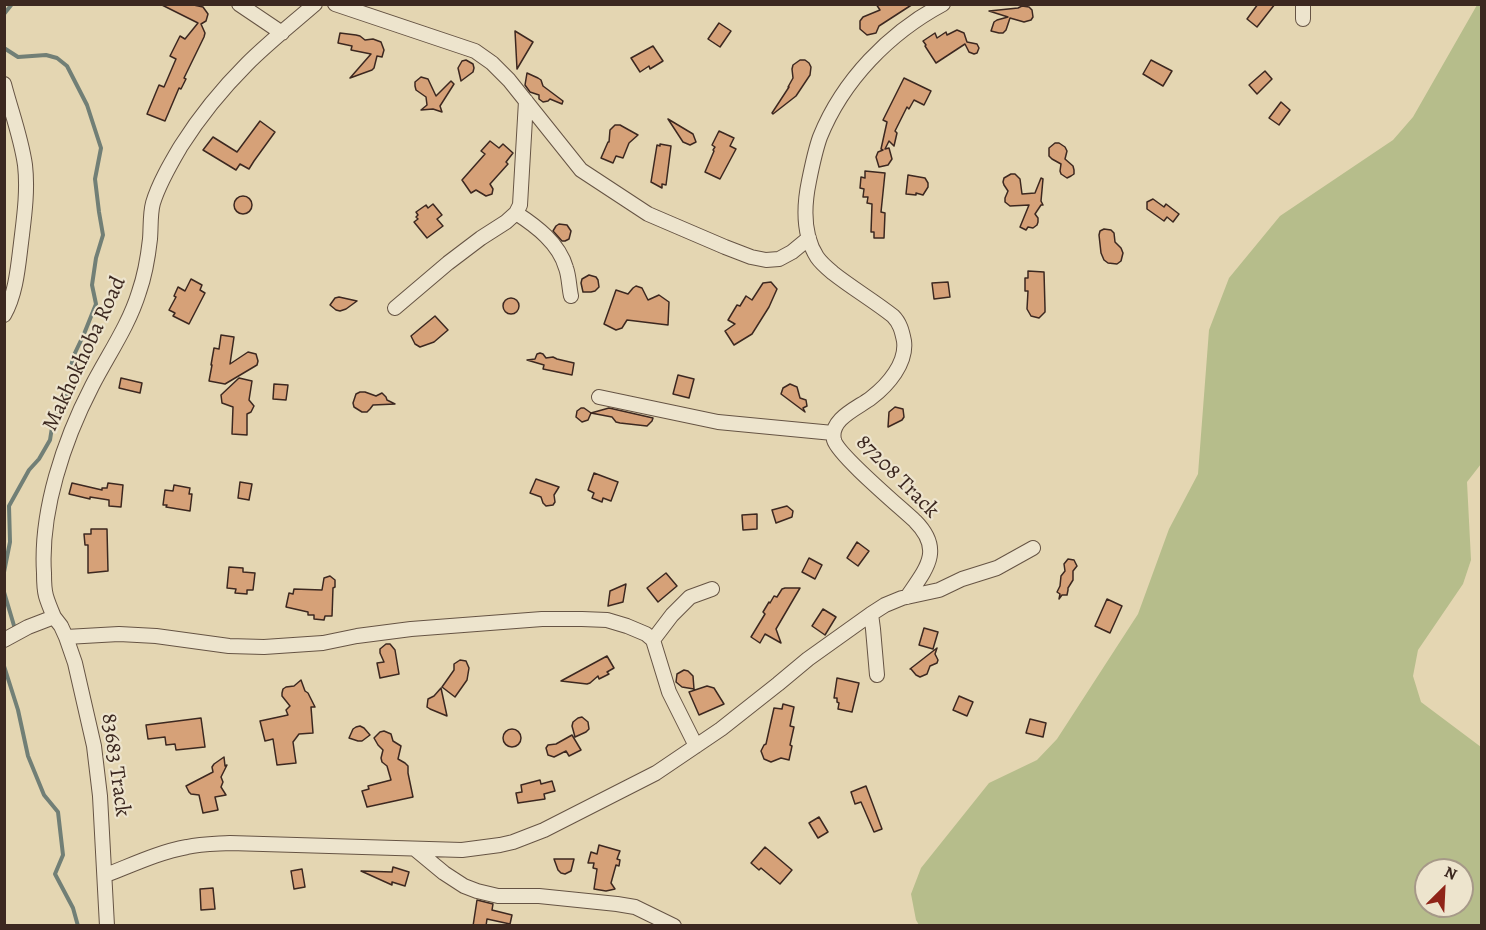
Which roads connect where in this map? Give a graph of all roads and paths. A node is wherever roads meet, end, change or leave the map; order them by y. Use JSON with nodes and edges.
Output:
{"nodes":[{"id":1,"x":239,"y":4,"type":"edge"},
{"id":2,"x":315,"y":4,"type":"edge"},
{"id":3,"x":335,"y":4,"type":"edge"},
{"id":4,"x":943,"y":4,"type":"edge"},
{"id":5,"x":1302,"y":4,"type":"edge"},
{"id":6,"x":1302,"y":20,"type":"dead end"},
{"id":7,"x":282,"y":33,"type":"junction"},
{"id":8,"x":4,"y":84,"type":"edge"},
{"id":9,"x":526,"y":101,"type":"junction"},
{"id":10,"x":516,"y":213,"type":"junction"},
{"id":11,"x":809,"y":238,"type":"junction"},
{"id":12,"x":571,"y":296,"type":"dead end"},
{"id":13,"x":394,"y":308,"type":"dead end"},
{"id":14,"x":4,"y":315,"type":"edge"},
{"id":15,"x":599,"y":397,"type":"dead end"},
{"id":16,"x":833,"y":433,"type":"junction"},
{"id":17,"x":1033,"y":548,"type":"dead end"},
{"id":18,"x":712,"y":588,"type":"dead end"},
{"id":19,"x":907,"y":597,"type":"junction"},
{"id":20,"x":871,"y":614,"type":"junction"},
{"id":21,"x":54,"y":617,"type":"junction"},
{"id":22,"x":66,"y":637,"type":"junction"},
{"id":23,"x":4,"y":640,"type":"edge"},
{"id":24,"x":653,"y":640,"type":"junction"},
{"id":25,"x":877,"y":675,"type":"dead end"},
{"id":26,"x":696,"y":746,"type":"junction"},
{"id":27,"x":415,"y":849,"type":"junction"},
{"id":28,"x":106,"y":874,"type":"junction"},
{"id":29,"x":107,"y":926,"type":"edge"},
{"id":30,"x":674,"y":926,"type":"edge"}],
"edges":[{"from":1,"to":7,"type":"street"},
{"from":2,"to":7,"type":"street","name":"Makhokhoba Road"},
{"from":3,"to":9,"type":"street"},
{"from":4,"to":11,"type":"street","name":"87208 Track"},
{"from":5,"to":6,"type":"street"},
{"from":7,"to":21,"type":"street","name":"Makhokhoba Road"},
{"from":8,"to":14,"type":"street"},
{"from":9,"to":10,"type":"street"},
{"from":9,"to":11,"type":"street"},
{"from":10,"to":12,"type":"street"},
{"from":10,"to":13,"type":"street"},
{"from":11,"to":16,"type":"street","name":"87208 Track"},
{"from":15,"to":16,"type":"street"},
{"from":16,"to":19,"type":"street","name":"87208 Track"},
{"from":17,"to":19,"type":"street"},
{"from":18,"to":24,"type":"street"},
{"from":19,"to":20,"type":"street"},
{"from":20,"to":25,"type":"street"},
{"from":20,"to":26,"type":"street"},
{"from":21,"to":22,"type":"street","name":"83683 Track"},
{"from":21,"to":23,"type":"street"},
{"from":22,"to":24,"type":"street"},
{"from":22,"to":28,"type":"street","name":"83683 Track"},
{"from":24,"to":26,"type":"street"},
{"from":26,"to":27,"type":"street"},
{"from":27,"to":28,"type":"street"},
{"from":27,"to":30,"type":"street"},
{"from":28,"to":29,"type":"street","name":"83683 Track"}]}
